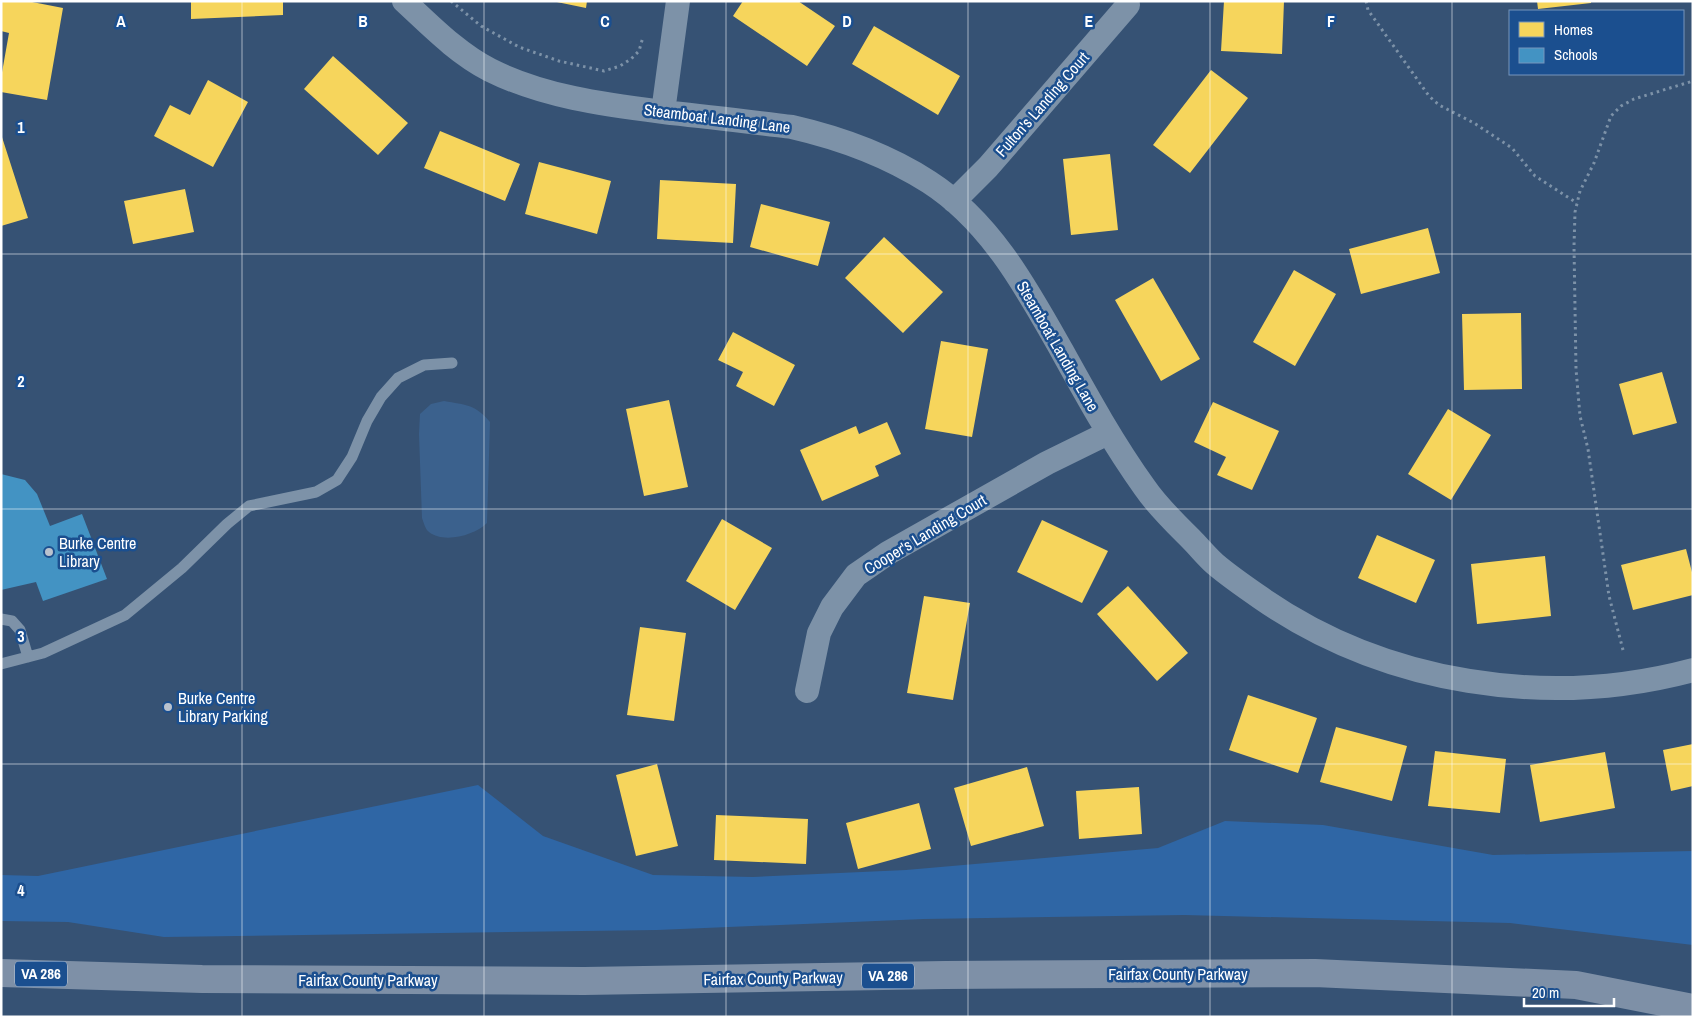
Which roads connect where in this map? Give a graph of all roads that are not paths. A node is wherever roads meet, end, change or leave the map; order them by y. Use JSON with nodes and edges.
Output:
{"nodes":[{"id":1,"x":404,"y":1,"type":"edge"},
{"id":2,"x":678,"y":1,"type":"edge"},
{"id":3,"x":1128,"y":4,"type":"dead end"},
{"id":4,"x":663,"y":112,"type":"junction"},
{"id":5,"x":954,"y":201,"type":"junction"},
{"id":6,"x":452,"y":363,"type":"dead end"},
{"id":7,"x":1108,"y":433,"type":"junction"},
{"id":8,"x":1,"y":619,"type":"edge"},
{"id":9,"x":28,"y":657,"type":"junction"},
{"id":10,"x":1,"y":664,"type":"edge"},
{"id":11,"x":1693,"y":670,"type":"edge"},
{"id":12,"x":807,"y":691,"type":"dead end"},
{"id":13,"x":1,"y":973,"type":"edge"},
{"id":14,"x":1693,"y":1008,"type":"edge"}],
"edges":[{"from":1,"to":4,"type":"street","name":"Steamboat Landing Lane"},
{"from":2,"to":4,"type":"street"},
{"from":3,"to":5,"type":"street","name":"Fulton's Landing Court"},
{"from":4,"to":5,"type":"street","name":"Steamboat Landing Lane"},
{"from":5,"to":7,"type":"street","name":"Steamboat Landing Lane"},
{"from":6,"to":9,"type":"lane"},
{"from":7,"to":11,"type":"street","name":"Steamboat Landing Lane"},
{"from":7,"to":12,"type":"street","name":"Cooper's Landing Court"},
{"from":8,"to":9,"type":"lane"},
{"from":9,"to":10,"type":"lane"},
{"from":13,"to":14,"type":"highway","name":"Fairfax County Parkway","number":"VA 286"}]}
